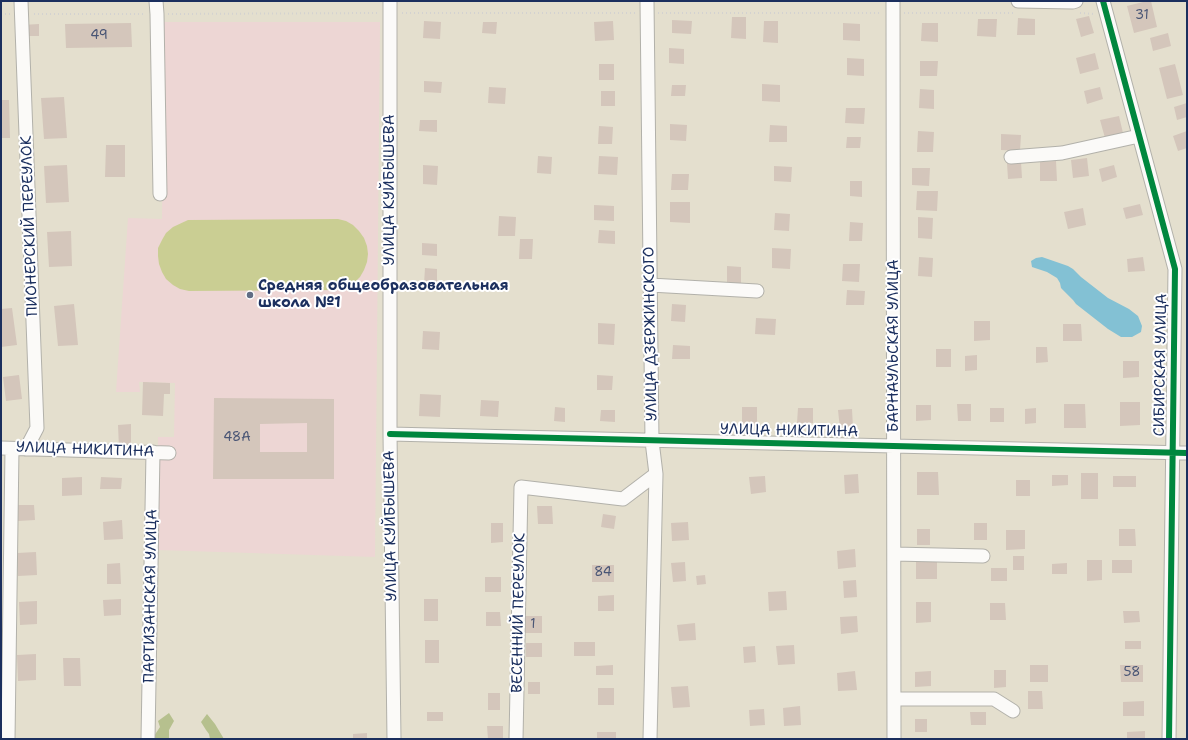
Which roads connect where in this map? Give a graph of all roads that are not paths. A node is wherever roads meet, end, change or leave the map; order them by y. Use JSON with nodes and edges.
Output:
{"nodes":[{"id":1,"x":21,"y":7,"type":"edge"},
{"id":2,"x":156,"y":7,"type":"edge"},
{"id":3,"x":390,"y":7,"type":"edge"},
{"id":4,"x":647,"y":7,"type":"edge"},
{"id":5,"x":893,"y":7,"type":"edge"},
{"id":6,"x":1019,"y":7,"type":"edge"},
{"id":7,"x":1076,"y":7,"type":"edge"},
{"id":8,"x":1104,"y":7,"type":"edge"},
{"id":9,"x":1139,"y":136,"type":"junction"},
{"id":10,"x":1011,"y":157,"type":"dead end"},
{"id":11,"x":160,"y":194,"type":"dead end"},
{"id":12,"x":650,"y":285,"type":"junction"},
{"id":13,"x":757,"y":291,"type":"dead end"},
{"id":14,"x":390,"y":434,"type":"junction"},
{"id":15,"x":652,"y":441,"type":"junction"},
{"id":16,"x":895,"y":446,"type":"junction"},
{"id":17,"x":6,"y":448,"type":"edge"},
{"id":18,"x":26,"y":449,"type":"junction"},
{"id":19,"x":153,"y":452,"type":"junction"},
{"id":20,"x":169,"y":453,"type":"dead end"},
{"id":21,"x":1187,"y":453,"type":"edge"},
{"id":22,"x":1173,"y":454,"type":"junction"},
{"id":23,"x":656,"y":474,"type":"junction"},
{"id":24,"x":894,"y":554,"type":"junction"},
{"id":25,"x":983,"y":556,"type":"dead end"},
{"id":26,"x":894,"y":699,"type":"junction"},
{"id":27,"x":1013,"y":711,"type":"dead end"},
{"id":28,"x":8,"y":739,"type":"edge"},
{"id":29,"x":148,"y":739,"type":"edge"},
{"id":30,"x":394,"y":739,"type":"edge"},
{"id":31,"x":516,"y":739,"type":"edge"},
{"id":32,"x":650,"y":739,"type":"edge"},
{"id":33,"x":894,"y":739,"type":"edge"},
{"id":34,"x":1170,"y":739,"type":"edge"}],
"edges":[{"from":1,"to":18,"type":"street","name":"ПИОНЕРСКИЙ ПЕРЕУЛОК"},
{"from":2,"to":11,"type":"street"},
{"from":3,"to":14,"type":"street","name":"УЛИЦА КУЙБЫШЕВА"},
{"from":4,"to":12,"type":"street","name":"УЛИЦА ДЗЕРЖИНСКОГО"},
{"from":5,"to":16,"type":"street","name":"БАРНАУЛЬСКАЯ УЛИЦА"},
{"from":6,"to":7,"type":"street"},
{"from":8,"to":9,"type":"street","name":"СИБИРСКАЯ УЛИЦА"},
{"from":9,"to":10,"type":"street"},
{"from":9,"to":22,"type":"street","name":"СИБИРСКАЯ УЛИЦА"},
{"from":12,"to":13,"type":"street"},
{"from":12,"to":15,"type":"street","name":"УЛИЦА ДЗЕРЖИНСКОГО"},
{"from":14,"to":15,"type":"street","name":"УЛИЦА НИКИТИНА"},
{"from":14,"to":30,"type":"street","name":"УЛИЦА КУЙБЫШЕВА"},
{"from":15,"to":16,"type":"street","name":"УЛИЦА НИКИТИНА"},
{"from":15,"to":23,"type":"street","name":"УЛИЦА ДЗЕРЖИНСКОГО"},
{"from":16,"to":22,"type":"street","name":"УЛИЦА НИКИТИНА"},
{"from":16,"to":24,"type":"street","name":"БАРНАУЛЬСКАЯ УЛИЦА"},
{"from":17,"to":18,"type":"street","name":"УЛИЦА НИКИТИНА"},
{"from":17,"to":28,"type":"street"},
{"from":18,"to":19,"type":"street","name":"УЛИЦА НИКИТИНА"},
{"from":19,"to":20,"type":"street","name":"УЛИЦА НИКИТИНА"},
{"from":19,"to":29,"type":"street","name":"ПАРТИЗАНСКАЯ УЛИЦА"},
{"from":21,"to":22,"type":"street","name":"УЛИЦА НИКИТИНА"},
{"from":22,"to":34,"type":"street","name":"СИБИРСКАЯ УЛИЦА"},
{"from":23,"to":31,"type":"street","name":"ВЕСЕННИЙ ПЕРЕУЛОК"},
{"from":23,"to":32,"type":"street","name":"УЛИЦА ДЗЕРЖИНСКОГО"},
{"from":24,"to":25,"type":"street"},
{"from":24,"to":26,"type":"street","name":"БАРНАУЛЬСКАЯ УЛИЦА"},
{"from":26,"to":27,"type":"street"},
{"from":26,"to":33,"type":"street","name":"БАРНАУЛЬСКАЯ УЛИЦА"}]}
